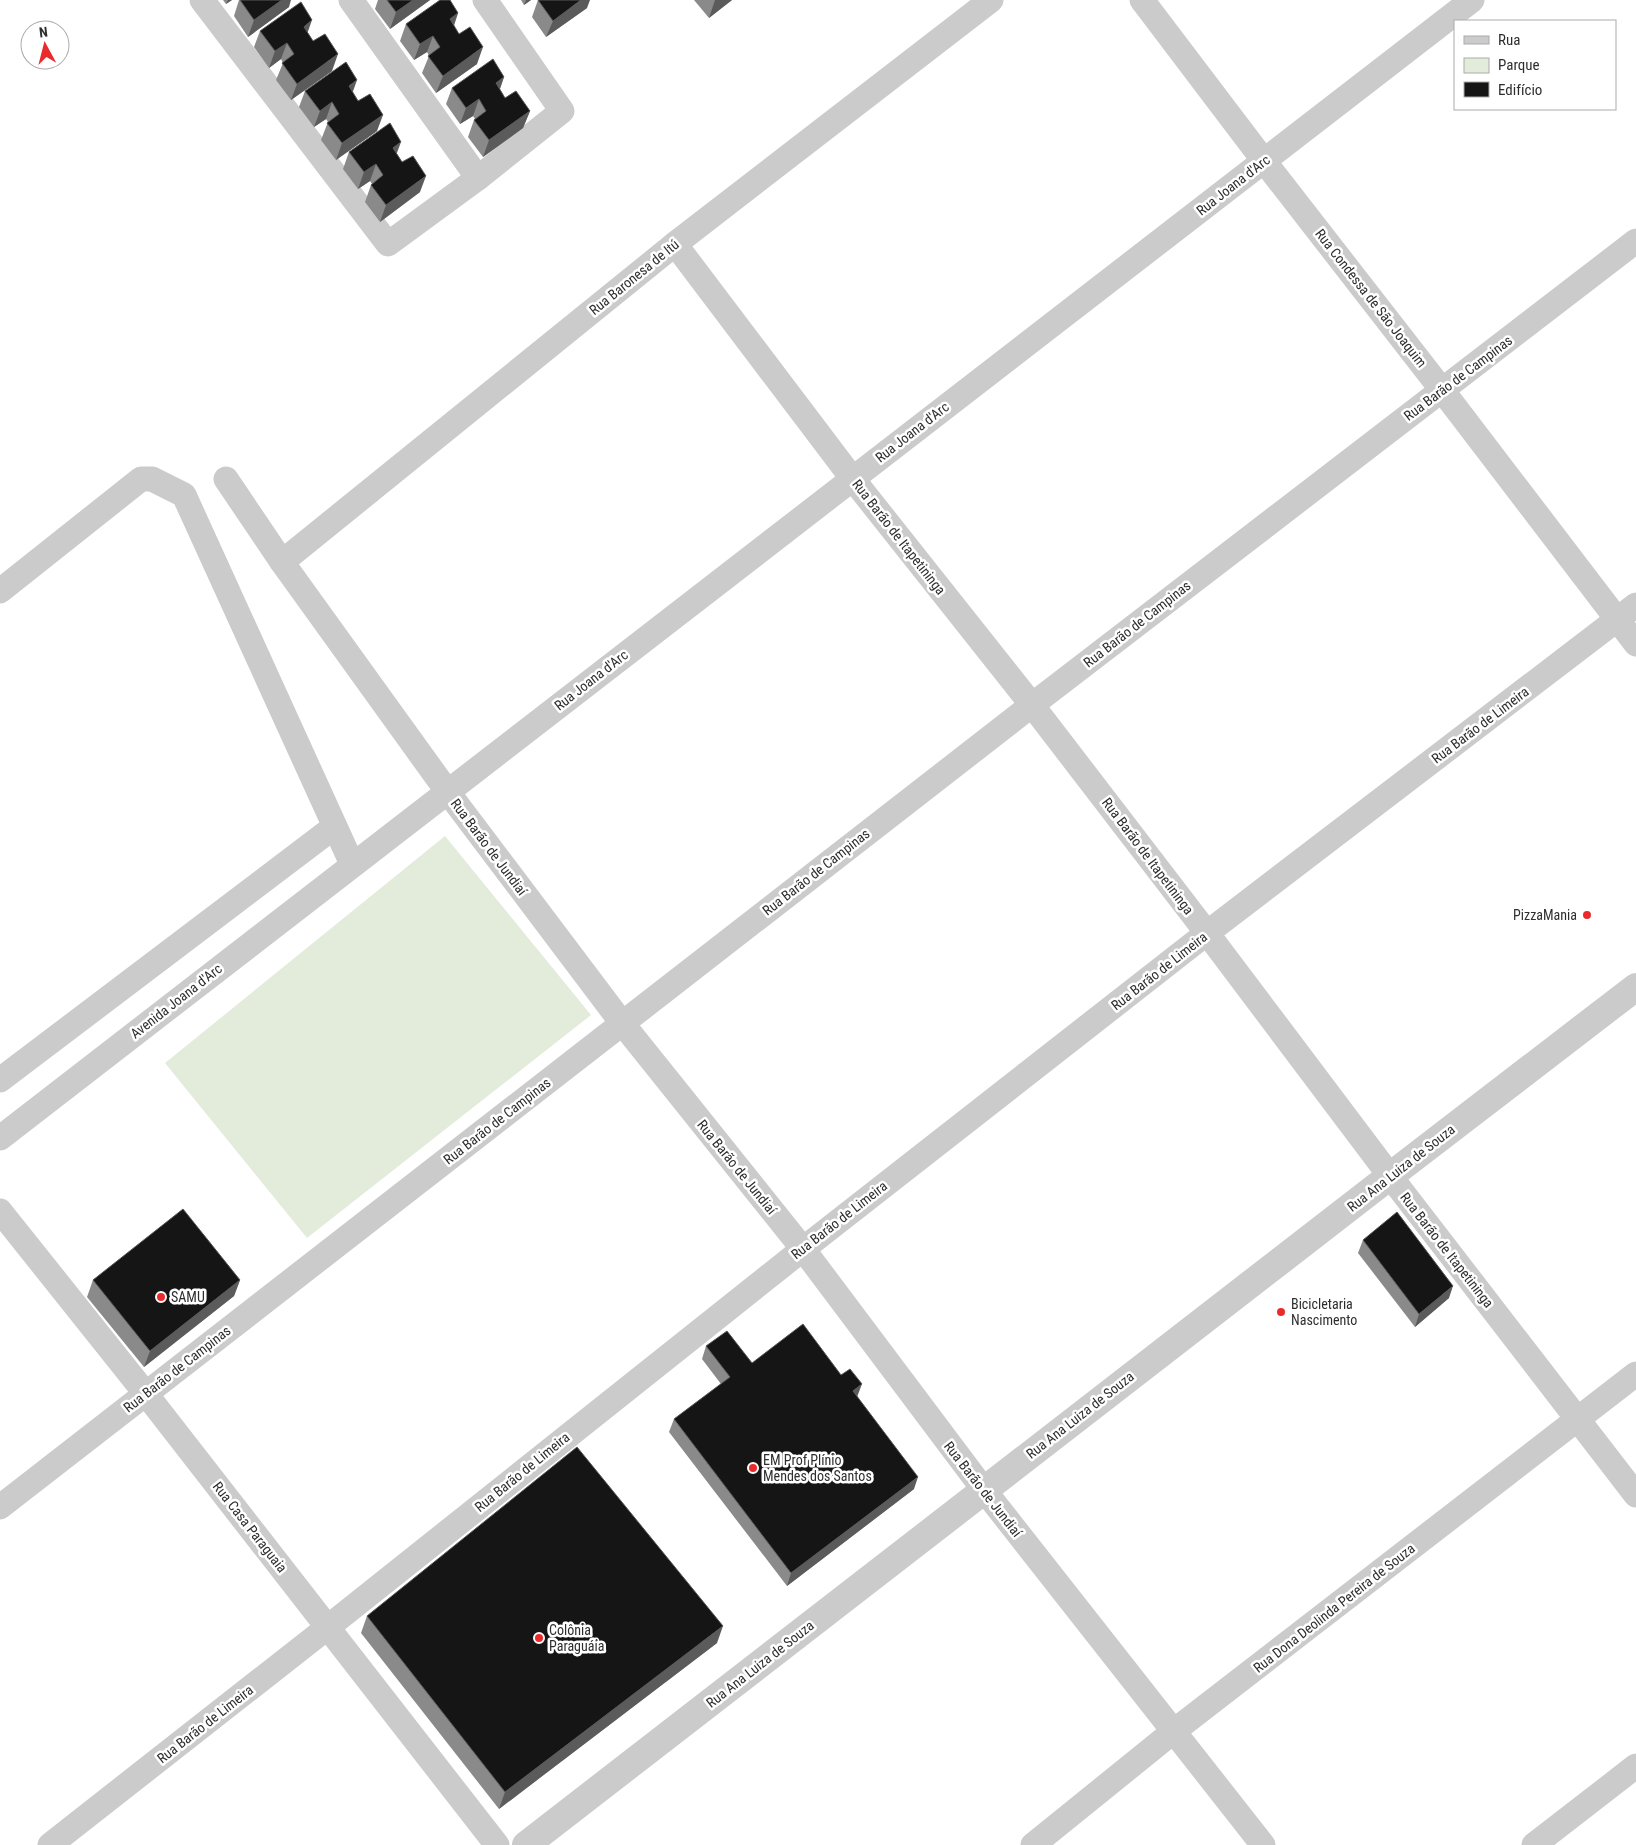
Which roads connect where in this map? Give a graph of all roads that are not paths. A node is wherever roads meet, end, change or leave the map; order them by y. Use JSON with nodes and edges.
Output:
{"nodes":[{"id":1,"x":202,"y":0,"type":"edge"},
{"id":2,"x":351,"y":0,"type":"edge"},
{"id":3,"x":486,"y":0,"type":"edge"},
{"id":4,"x":991,"y":0,"type":"edge"},
{"id":5,"x":1142,"y":0,"type":"edge"},
{"id":6,"x":1472,"y":0,"type":"edge"},
{"id":7,"x":1264,"y":161,"type":"junction"},
{"id":8,"x":478,"y":178,"type":"junction"},
{"id":9,"x":1636,"y":241,"type":"edge"},
{"id":10,"x":675,"y":244,"type":"junction"},
{"id":11,"x":1442,"y":390,"type":"junction"},
{"id":12,"x":226,"y":478,"type":"dead end"},
{"id":13,"x":852,"y":478,"type":"junction"},
{"id":14,"x":282,"y":562,"type":"junction"},
{"id":15,"x":0,"y":592,"type":"edge"},
{"id":16,"x":1626,"y":612,"type":"edge"},
{"id":17,"x":1636,"y":644,"type":"edge"},
{"id":18,"x":1032,"y":705,"type":"junction"},
{"id":19,"x":447,"y":791,"type":"junction"},
{"id":20,"x":334,"y":827,"type":"junction"},
{"id":21,"x":352,"y":864,"type":"junction"},
{"id":22,"x":1207,"y":933,"type":"junction"},
{"id":23,"x":1636,"y":987,"type":"edge"},
{"id":24,"x":622,"y":1023,"type":"junction"},
{"id":25,"x":0,"y":1080,"type":"edge"},
{"id":26,"x":0,"y":1138,"type":"edge"},
{"id":27,"x":1390,"y":1176,"type":"junction"},
{"id":28,"x":0,"y":1210,"type":"edge"},
{"id":29,"x":803,"y":1249,"type":"junction"},
{"id":30,"x":1636,"y":1374,"type":"edge"},
{"id":31,"x":146,"y":1394,"type":"junction"},
{"id":32,"x":1578,"y":1419,"type":"junction"},
{"id":33,"x":984,"y":1490,"type":"junction"},
{"id":34,"x":1636,"y":1495,"type":"edge"},
{"id":35,"x":0,"y":1507,"type":"edge"},
{"id":36,"x":328,"y":1627,"type":"junction"},
{"id":37,"x":1174,"y":1731,"type":"junction"},
{"id":38,"x":1636,"y":1766,"type":"edge"},
{"id":39,"x":50,"y":1845,"type":"edge"},
{"id":40,"x":497,"y":1845,"type":"edge"},
{"id":41,"x":526,"y":1845,"type":"edge"},
{"id":42,"x":1034,"y":1845,"type":"edge"},
{"id":43,"x":1263,"y":1845,"type":"edge"},
{"id":44,"x":1534,"y":1845,"type":"edge"}],
"edges":[{"from":1,"to":8,"type":"street"},
{"from":2,"to":8,"type":"street"},
{"from":3,"to":8,"type":"street"},
{"from":4,"to":10,"type":"street","name":"Rua Baronesa de Itú"},
{"from":5,"to":7,"type":"street","name":"Rua Condessa de São Joaquim"},
{"from":6,"to":7,"type":"street","name":"Rua Joana d'Arc"},
{"from":7,"to":11,"type":"street","name":"Rua Condessa de São Joaquim"},
{"from":7,"to":13,"type":"street","name":"Rua Joana d'Arc"},
{"from":9,"to":11,"type":"street","name":"Rua Barão de Campinas"},
{"from":10,"to":13,"type":"street","name":"Rua Barão de Itapetininga"},
{"from":10,"to":14,"type":"street","name":"Rua Baronesa de Itú"},
{"from":11,"to":16,"type":"street","name":"Rua Condessa de São Joaquim"},
{"from":11,"to":18,"type":"street","name":"Rua Barão de Campinas"},
{"from":12,"to":14,"type":"street","name":"Rua Barão de Jundiaí"},
{"from":13,"to":18,"type":"street","name":"Rua Barão de Itapetininga"},
{"from":13,"to":19,"type":"street","name":"Rua Joana d'Arc"},
{"from":14,"to":19,"type":"street","name":"Rua Barão de Jundiaí"},
{"from":15,"to":20,"type":"street"},
{"from":16,"to":17,"type":"street","name":"Rua Condessa de São Joaquim"},
{"from":16,"to":22,"type":"street","name":"Rua Barão de Limeira"},
{"from":18,"to":22,"type":"street","name":"Rua Barão de Itapetininga"},
{"from":18,"to":24,"type":"street","name":"Rua Barão de Campinas"},
{"from":19,"to":21,"type":"street","name":"Rua Joana d'Arc"},
{"from":19,"to":24,"type":"street","name":"Rua Barão de Jundiaí"},
{"from":20,"to":21,"type":"street"},
{"from":20,"to":25,"type":"street"},
{"from":21,"to":26,"type":"street","name":"Avenida Joana d'Arc"},
{"from":22,"to":27,"type":"street","name":"Rua Barão de Itapetininga"},
{"from":22,"to":29,"type":"street","name":"Rua Barão de Limeira"},
{"from":23,"to":27,"type":"street","name":"Rua Ana Luiza de Souza"},
{"from":24,"to":29,"type":"street","name":"Rua Barão de Jundiaí"},
{"from":24,"to":31,"type":"street","name":"Rua Barão de Campinas"},
{"from":27,"to":32,"type":"street","name":"Rua Barão de Itapetininga"},
{"from":27,"to":33,"type":"street","name":"Rua Ana Luiza de Souza"},
{"from":28,"to":31,"type":"street","name":"Rua Casa Paraguaia"},
{"from":29,"to":33,"type":"street","name":"Rua Barão de Jundiaí"},
{"from":29,"to":36,"type":"street","name":"Rua Barão de Limeira"},
{"from":30,"to":32,"type":"street","name":"Rua Dona Deolinda Pereira de Souza"},
{"from":31,"to":35,"type":"street","name":"Rua Barão de Campinas"},
{"from":31,"to":36,"type":"street","name":"Rua Casa Paraguaia"},
{"from":32,"to":34,"type":"street","name":"Rua Barão de Itapetininga"},
{"from":32,"to":37,"type":"street","name":"Rua Dona Deolinda Pereira de Souza"},
{"from":33,"to":37,"type":"street","name":"Rua Barão de Jundiaí"},
{"from":33,"to":41,"type":"street","name":"Rua Ana Luiza de Souza"},
{"from":36,"to":39,"type":"street","name":"Rua Barão de Limeira"},
{"from":36,"to":40,"type":"street","name":"Rua Casa Paraguaia"},
{"from":37,"to":42,"type":"street","name":"Rua Dona Deolinda Pereira de Souza"},
{"from":37,"to":43,"type":"street","name":"Rua Barão de Jundiaí"},
{"from":38,"to":44,"type":"street"}]}
